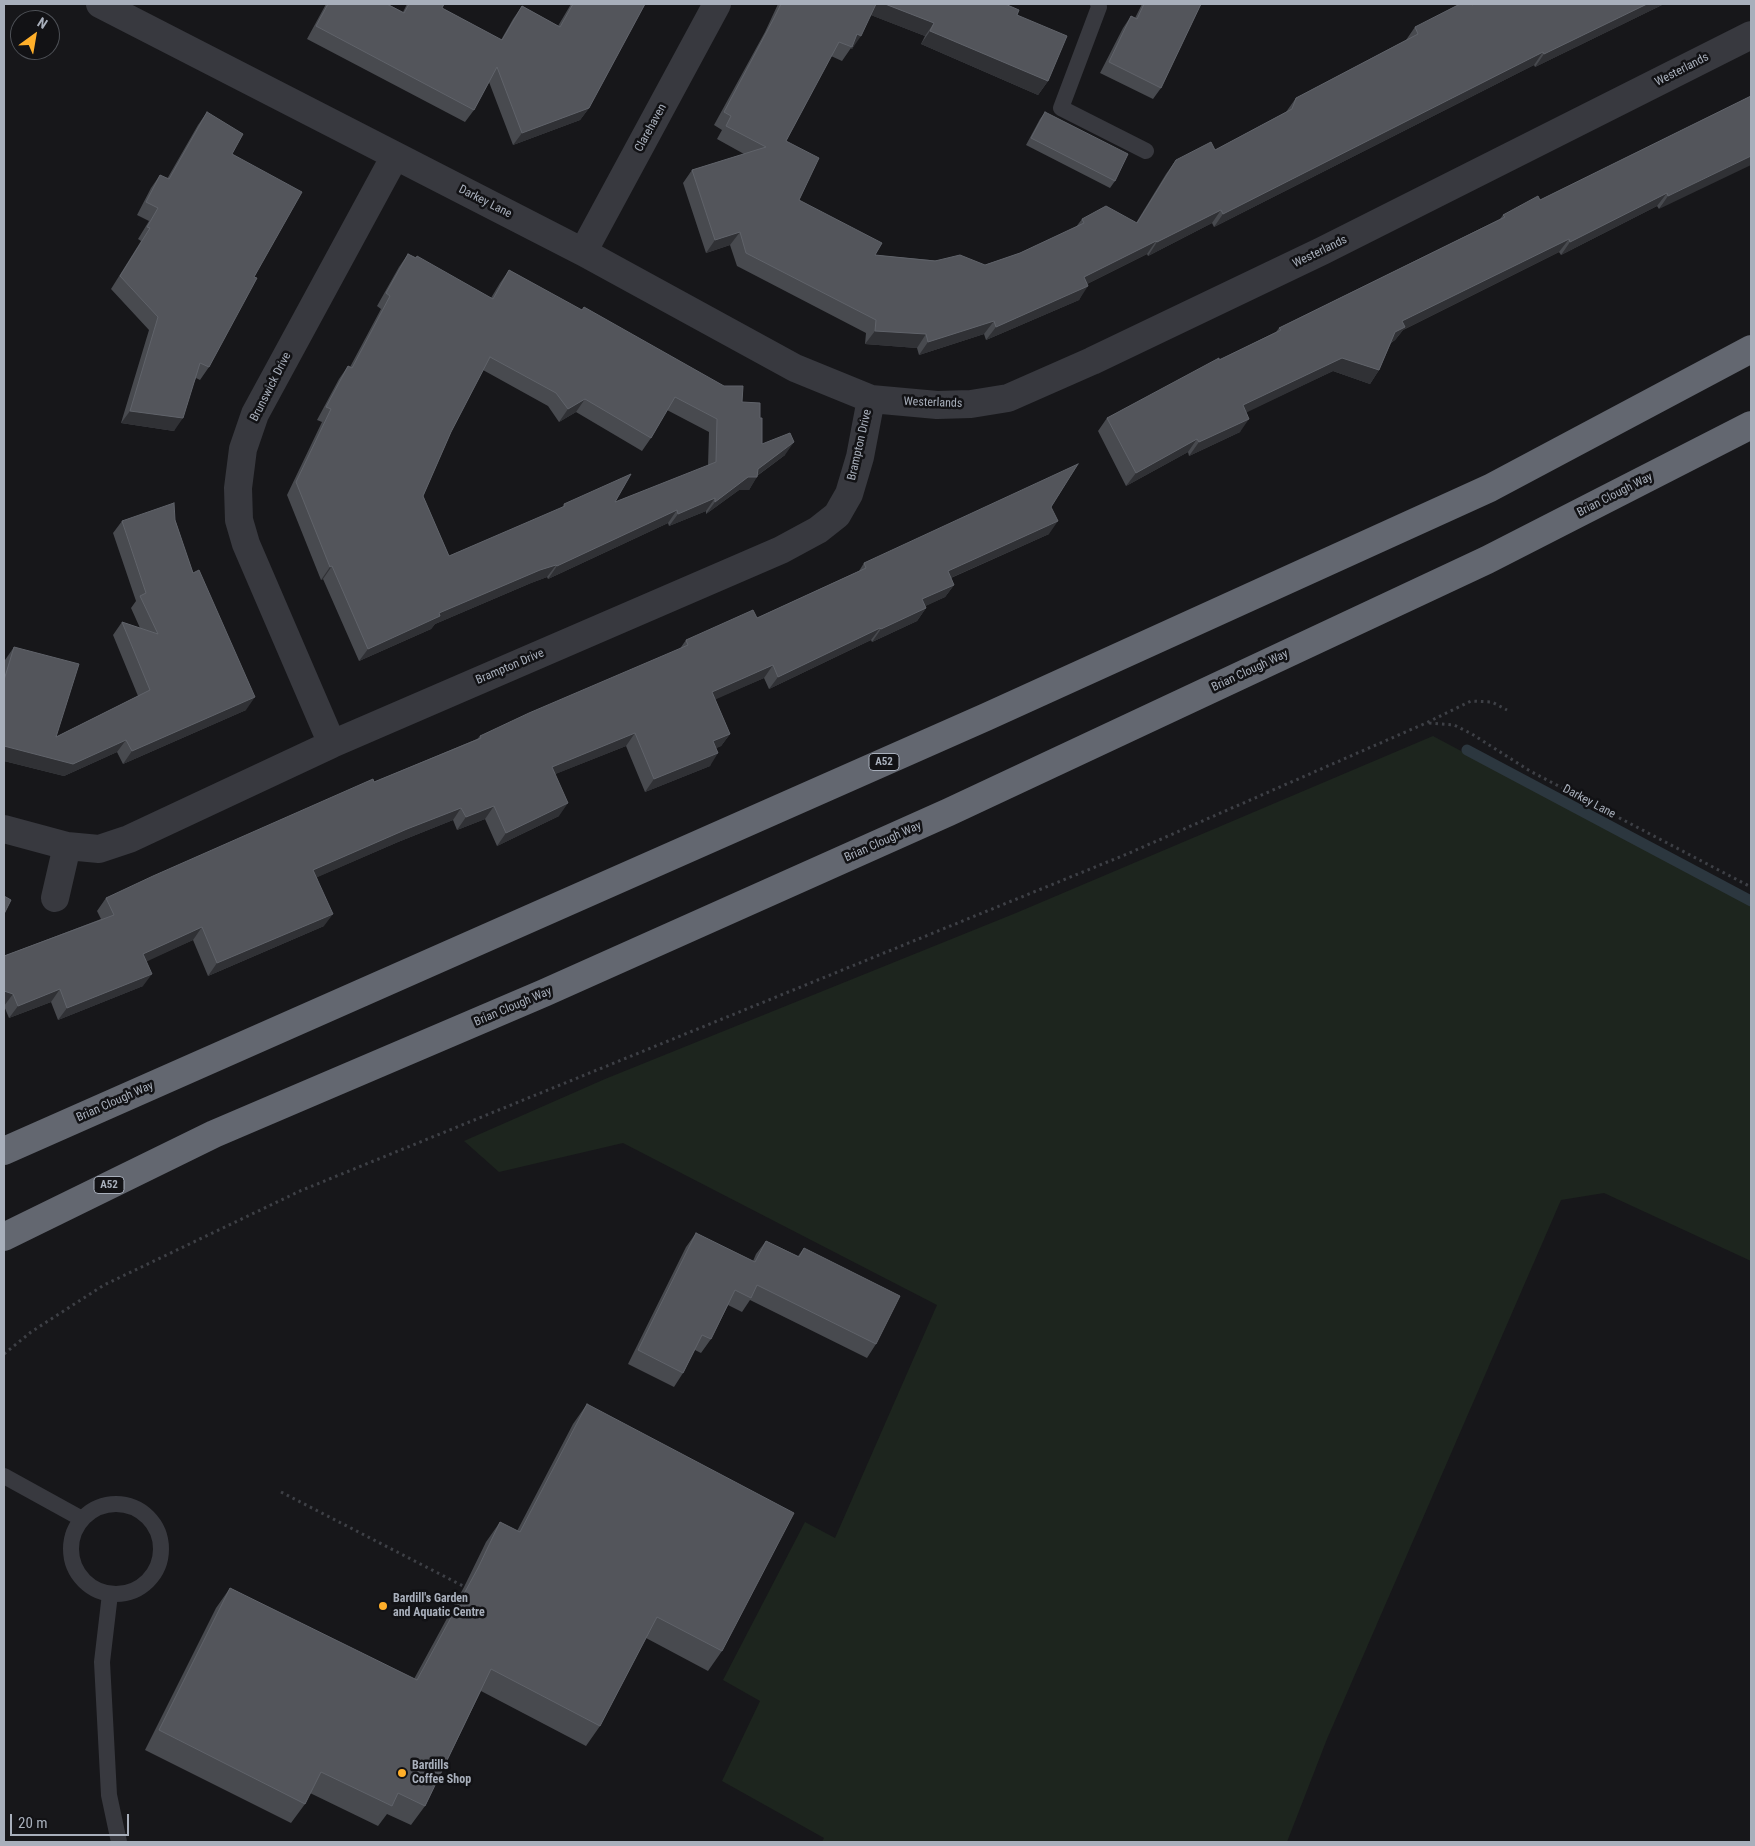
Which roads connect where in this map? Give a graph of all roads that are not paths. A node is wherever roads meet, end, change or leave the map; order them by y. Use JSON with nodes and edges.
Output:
{"nodes":[{"id":1,"x":100,"y":4,"type":"edge"},
{"id":2,"x":718,"y":4,"type":"edge"},
{"id":3,"x":1098,"y":4,"type":"edge"},
{"id":4,"x":1751,"y":35,"type":"edge"},
{"id":5,"x":1146,"y":150,"type":"dead end"},
{"id":6,"x":395,"y":156,"type":"junction"},
{"id":7,"x":583,"y":252,"type":"junction"},
{"id":8,"x":1751,"y":349,"type":"edge"},
{"id":9,"x":871,"y":399,"type":"junction"},
{"id":10,"x":1751,"y":425,"type":"edge"},
{"id":11,"x":332,"y":744,"type":"junction"},
{"id":12,"x":4,"y":829,"type":"edge"},
{"id":13,"x":67,"y":846,"type":"junction"},
{"id":14,"x":56,"y":898,"type":"dead end"},
{"id":15,"x":4,"y":1151,"type":"edge"},
{"id":16,"x":4,"y":1237,"type":"edge"},
{"id":17,"x":4,"y":1476,"type":"edge"},
{"id":18,"x":82,"y":1519,"type":"junction"},
{"id":19,"x":110,"y":1594,"type":"junction"},
{"id":20,"x":119,"y":1842,"type":"edge"}],
"edges":[{"from":1,"to":6,"type":"street","name":"Darkey Lane"},
{"from":2,"to":7,"type":"street","name":"Clarehaven"},
{"from":3,"to":5,"type":"lane"},
{"from":4,"to":9,"type":"street","name":"Westerlands"},
{"from":6,"to":7,"type":"street","name":"Darkey Lane"},
{"from":6,"to":11,"type":"street","name":"Brunswick Drive"},
{"from":7,"to":9,"type":"street","name":"Darkey Lane"},
{"from":8,"to":15,"type":"highway","name":"Brian Clough Way","number":"A52"},
{"from":9,"to":11,"type":"street","name":"Brampton Drive"},
{"from":10,"to":16,"type":"highway","name":"Brian Clough Way","number":"A52"},
{"from":11,"to":13,"type":"street","name":"Brampton Drive"},
{"from":12,"to":13,"type":"street","name":"Brampton Drive"},
{"from":13,"to":14,"type":"street"},
{"from":17,"to":18,"type":"lane"},
{"from":18,"to":19,"type":"lane"},
{"from":18,"to":19,"type":"lane"},
{"from":19,"to":20,"type":"lane"}]}
